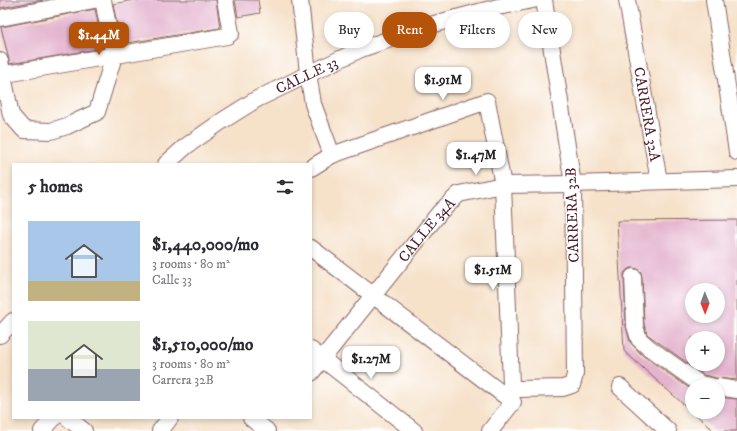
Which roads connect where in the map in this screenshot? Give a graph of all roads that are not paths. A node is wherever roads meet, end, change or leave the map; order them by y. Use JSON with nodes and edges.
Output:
{"nodes":[{"id":1,"x":94,"y":0,"type":"edge"},
{"id":2,"x":103,"y":0,"type":"edge"},
{"id":3,"x":226,"y":0,"type":"edge"},
{"id":4,"x":300,"y":0,"type":"edge"},
{"id":5,"x":533,"y":0,"type":"edge"},
{"id":6,"x":544,"y":0,"type":"edge"},
{"id":7,"x":627,"y":0,"type":"edge"},
{"id":8,"x":714,"y":0,"type":"edge"},
{"id":9,"x":0,"y":18,"type":"edge"},
{"id":10,"x":730,"y":50,"type":"edge"},
{"id":11,"x":114,"y":56,"type":"junction"},
{"id":12,"x":1,"y":70,"type":"edge"},
{"id":13,"x":308,"y":73,"type":"junction"},
{"id":14,"x":736,"y":142,"type":"edge"},
{"id":15,"x":737,"y":152,"type":"edge"},
{"id":16,"x":332,"y":155,"type":"junction"},
{"id":17,"x":167,"y":163,"type":"edge"},
{"id":18,"x":312,"y":167,"type":"edge"},
{"id":19,"x":737,"y":179,"type":"edge"},
{"id":20,"x":659,"y":181,"type":"junction"},
{"id":21,"x":573,"y":184,"type":"junction"},
{"id":22,"x":503,"y":185,"type":"junction"},
{"id":23,"x":312,"y":249,"type":"edge"},
{"id":24,"x":633,"y":277,"type":"dead end"},
{"id":25,"x":373,"y":295,"type":"junction"},
{"id":26,"x":12,"y":322,"type":"edge"},
{"id":27,"x":0,"y":335,"type":"edge"},
{"id":28,"x":316,"y":355,"type":"edge"},
{"id":29,"x":312,"y":369,"type":"edge"},
{"id":30,"x":693,"y":379,"type":"edge"},
{"id":31,"x":620,"y":387,"type":"dead end"},
{"id":32,"x":725,"y":388,"type":"edge"},
{"id":33,"x":737,"y":390,"type":"edge"},
{"id":34,"x":53,"y":419,"type":"edge"},
{"id":35,"x":69,"y":419,"type":"edge"},
{"id":36,"x":169,"y":419,"type":"edge"},
{"id":37,"x":253,"y":419,"type":"edge"},
{"id":38,"x":268,"y":427,"type":"edge"},
{"id":39,"x":42,"y":431,"type":"edge"},
{"id":40,"x":84,"y":431,"type":"edge"},
{"id":41,"x":160,"y":431,"type":"edge"},
{"id":42,"x":414,"y":431,"type":"edge"},
{"id":43,"x":490,"y":431,"type":"edge"},
{"id":44,"x":668,"y":431,"type":"edge"}],
"edges":[{"from":1,"to":9,"type":"street"},
{"from":2,"to":11,"type":"street"},
{"from":3,"to":11,"type":"street"},
{"from":4,"to":13,"type":"street"},
{"from":5,"to":13,"type":"street","name":"CALLE 33"},
{"from":6,"to":21,"type":"street","name":"CARRERA 32B"},
{"from":7,"to":20,"type":"street","name":"CARRERA 32A"},
{"from":8,"to":10,"type":"street"},
{"from":10,"to":14,"type":"street"},
{"from":11,"to":12,"type":"street"},
{"from":11,"to":12,"type":"street"},
{"from":13,"to":16,"type":"street"},
{"from":13,"to":17,"type":"street","name":"CALLE 33"},
{"from":14,"to":15,"type":"street"},
{"from":16,"to":18,"type":"street"},
{"from":16,"to":22,"type":"street"},
{"from":19,"to":20,"type":"street","name":"CALLE 34A"},
{"from":20,"to":21,"type":"street","name":"CALLE 34A"},
{"from":21,"to":22,"type":"street","name":"CALLE 34A"},
{"from":21,"to":22,"type":"street","name":"CARRERA 32B"},
{"from":22,"to":25,"type":"street","name":"CALLE 34A"},
{"from":23,"to":25,"type":"street"},
{"from":24,"to":30,"type":"street"},
{"from":25,"to":28,"type":"street","name":"CALLE 34A"},
{"from":25,"to":43,"type":"street"},
{"from":26,"to":27,"type":"street"},
{"from":28,"to":29,"type":"street","name":"CALLE 34A"},
{"from":28,"to":42,"type":"street"},
{"from":31,"to":44,"type":"street"},
{"from":32,"to":33,"type":"street"},
{"from":34,"to":39,"type":"street"},
{"from":35,"to":40,"type":"street"},
{"from":36,"to":41,"type":"street"},
{"from":37,"to":38,"type":"street"}]}
